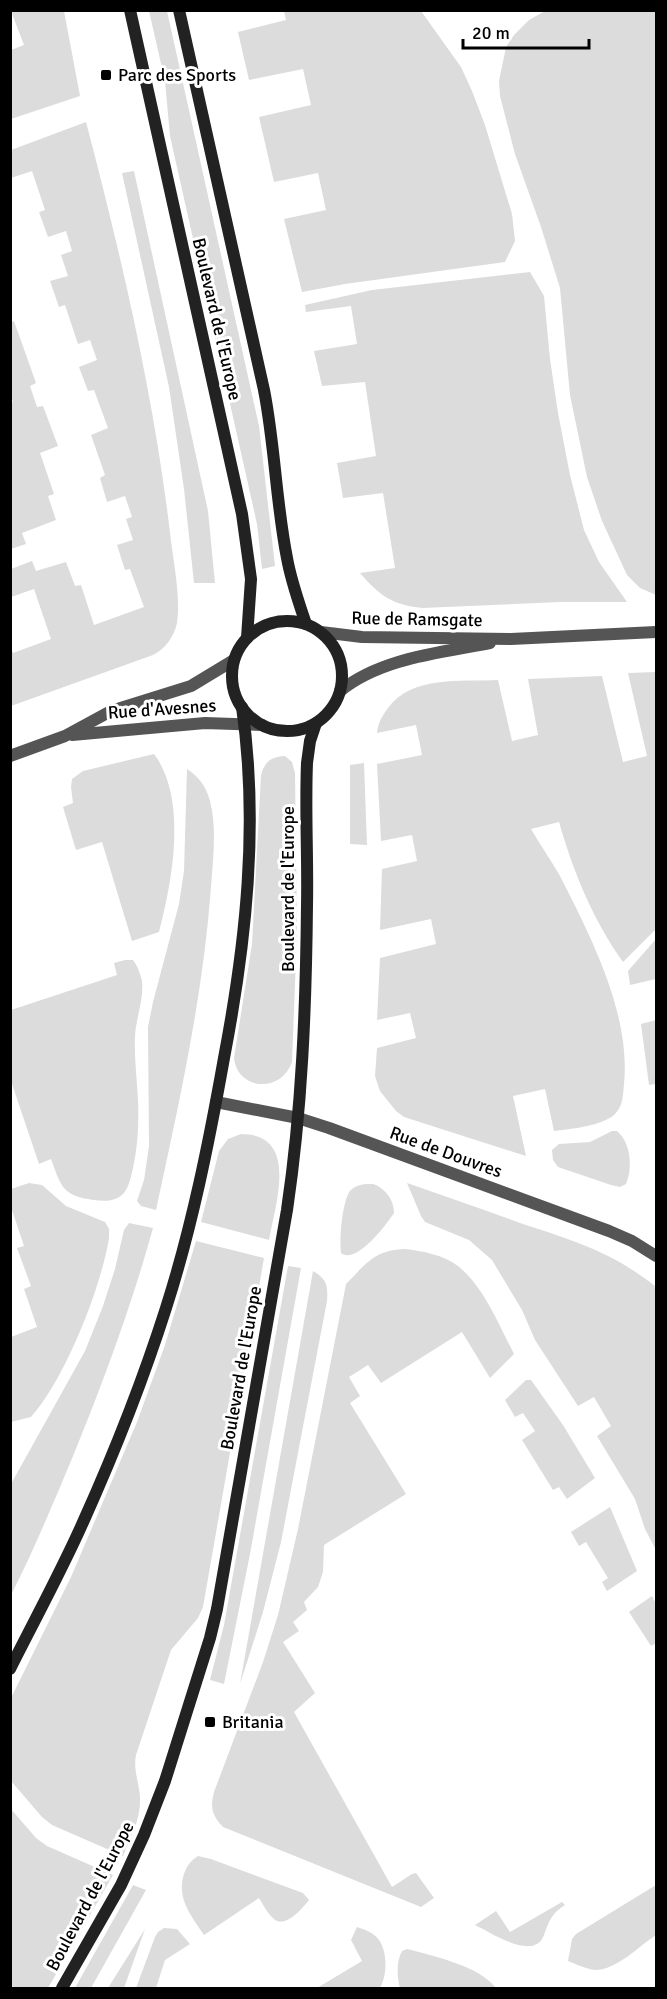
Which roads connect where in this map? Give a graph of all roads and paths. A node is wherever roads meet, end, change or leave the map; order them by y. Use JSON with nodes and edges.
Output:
{"nodes":[{"id":1,"x":130,"y":10,"type":"edge"},
{"id":2,"x":179,"y":10,"type":"edge"},
{"id":3,"x":306,"y":624,"type":"junction"},
{"id":4,"x":321,"y":632,"type":"junction"},
{"id":5,"x":657,"y":632,"type":"edge"},
{"id":6,"x":247,"y":638,"type":"junction"},
{"id":7,"x":511,"y":639,"type":"junction"},
{"id":8,"x":234,"y":660,"type":"junction"},
{"id":9,"x":340,"y":691,"type":"junction"},
{"id":10,"x":242,"y":707,"type":"junction"},
{"id":11,"x":244,"y":723,"type":"junction"},
{"id":12,"x":316,"y":723,"type":"junction"},
{"id":13,"x":262,"y":725,"type":"junction"},
{"id":14,"x":65,"y":736,"type":"junction"},
{"id":15,"x":10,"y":756,"type":"edge"},
{"id":16,"x":216,"y":1102,"type":"junction"},
{"id":17,"x":298,"y":1118,"type":"junction"},
{"id":18,"x":657,"y":1256,"type":"edge"},
{"id":19,"x":10,"y":1669,"type":"edge"},
{"id":20,"x":62,"y":1989,"type":"edge"}],
"edges":[{"from":1,"to":6,"type":"street","name":"Boulevard de l'Europe"},
{"from":2,"to":3,"type":"street","name":"Boulevard de l'Europe"},
{"from":3,"to":4,"type":"street"},
{"from":3,"to":6,"type":"street"},
{"from":4,"to":7,"type":"street","name":"Rue de Ramsgate"},
{"from":4,"to":9,"type":"street"},
{"from":5,"to":7,"type":"street","name":"Rue de Ramsgate"},
{"from":6,"to":8,"type":"street"},
{"from":7,"to":9,"type":"street","name":"Rue de Ramsgate"},
{"from":8,"to":10,"type":"street"},
{"from":8,"to":14,"type":"street","name":"Rue d'Avesnes"},
{"from":9,"to":12,"type":"street"},
{"from":10,"to":11,"type":"street","name":"Boulevard de l'Europe"},
{"from":10,"to":13,"type":"street"},
{"from":11,"to":13,"type":"street","name":"Rue d'Avesnes"},
{"from":11,"to":14,"type":"street","name":"Rue d'Avesnes"},
{"from":11,"to":16,"type":"street","name":"Boulevard de l'Europe"},
{"from":12,"to":13,"type":"street"},
{"from":12,"to":17,"type":"street","name":"Boulevard de l'Europe"},
{"from":14,"to":15,"type":"street","name":"Rue d'Avesnes"},
{"from":16,"to":17,"type":"street","name":"Rue de Douvres"},
{"from":16,"to":19,"type":"street","name":"Boulevard de l'Europe"},
{"from":17,"to":18,"type":"street","name":"Rue de Douvres"},
{"from":17,"to":20,"type":"street","name":"Boulevard de l'Europe"}]}
